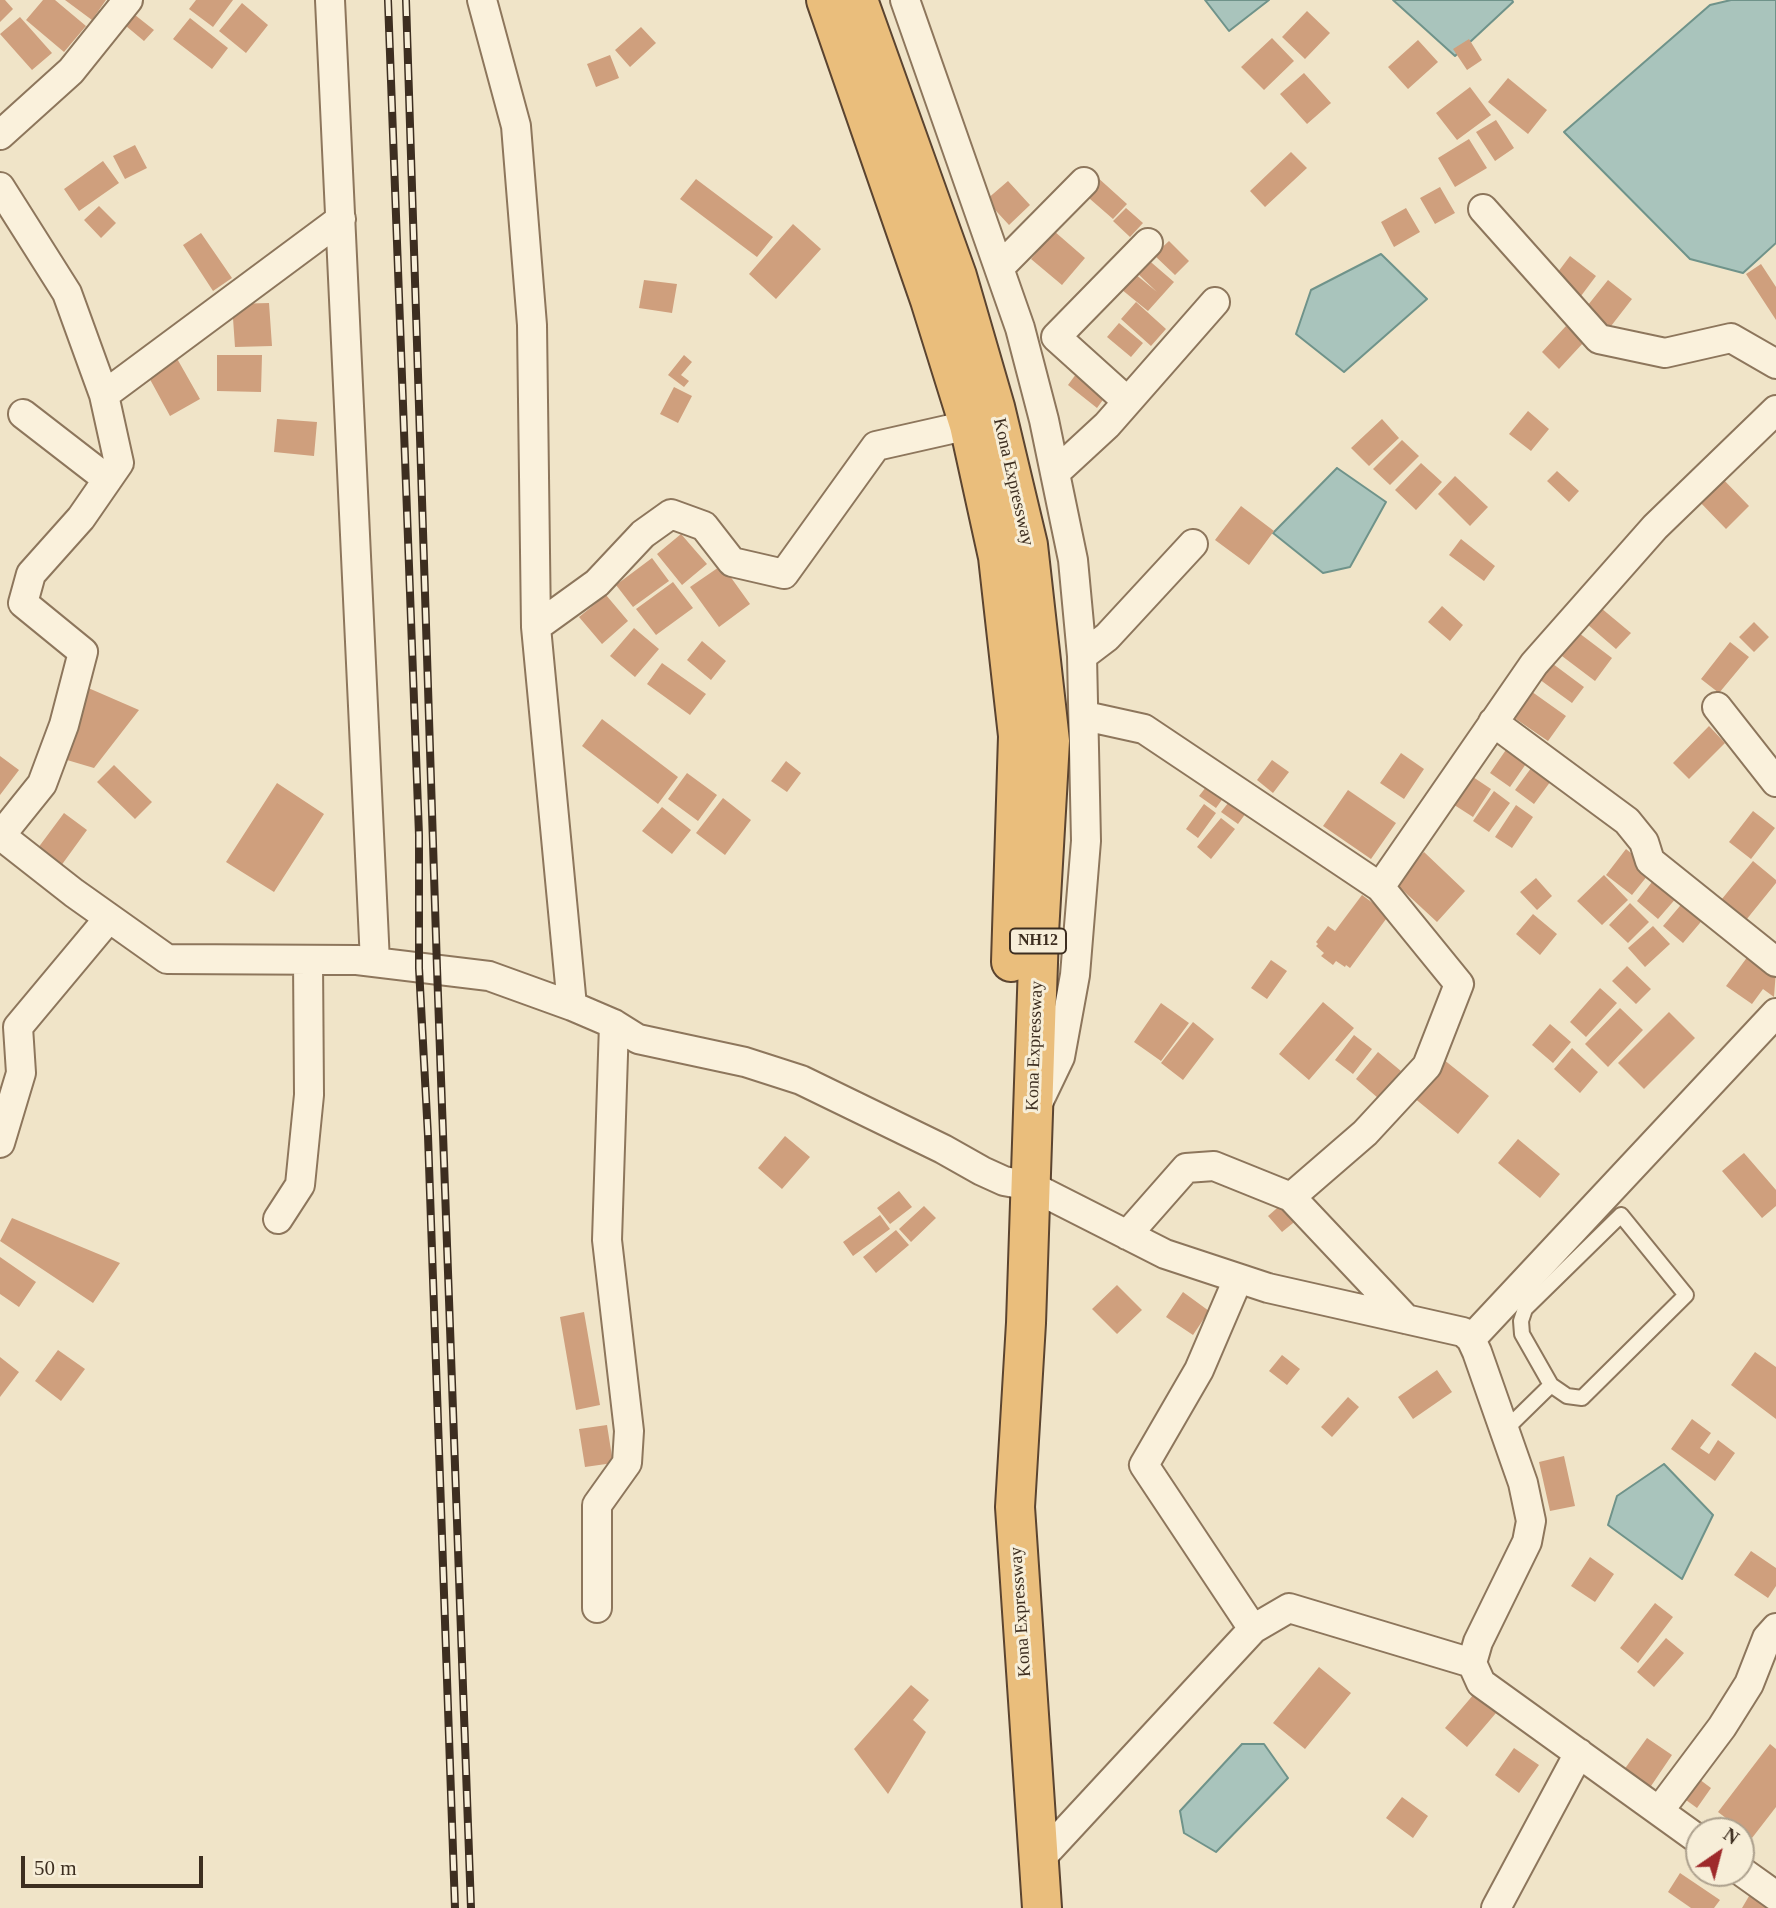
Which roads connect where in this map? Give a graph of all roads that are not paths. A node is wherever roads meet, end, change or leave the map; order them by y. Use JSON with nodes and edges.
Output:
{"nodes":[{"id":1,"x":128,"y":0,"type":"edge"},
{"id":2,"x":330,"y":0,"type":"edge"},
{"id":3,"x":482,"y":0,"type":"edge"},
{"id":4,"x":825,"y":0,"type":"edge"},
{"id":5,"x":858,"y":0,"type":"edge"},
{"id":6,"x":905,"y":0,"type":"edge"},
{"id":7,"x":0,"y":135,"type":"edge"},
{"id":8,"x":1084,"y":182,"type":"dead end"},
{"id":9,"x":0,"y":187,"type":"edge"},
{"id":10,"x":1483,"y":209,"type":"dead end"},
{"id":11,"x":341,"y":219,"type":"junction"},
{"id":12,"x":1148,"y":243,"type":"dead end"},
{"id":13,"x":1000,"y":267,"type":"junction"},
{"id":14,"x":1215,"y":302,"type":"dead end"},
{"id":15,"x":1776,"y":364,"type":"edge"},
{"id":16,"x":104,"y":395,"type":"junction"},
{"id":17,"x":1127,"y":401,"type":"junction"},
{"id":18,"x":1776,"y":410,"type":"edge"},
{"id":19,"x":23,"y":414,"type":"dead end"},
{"id":20,"x":969,"y":425,"type":"junction"},
{"id":21,"x":1055,"y":473,"type":"junction"},
{"id":22,"x":107,"y":479,"type":"junction"},
{"id":23,"x":1193,"y":544,"type":"dead end"},
{"id":24,"x":536,"y":627,"type":"junction"},
{"id":25,"x":1082,"y":656,"type":"junction"},
{"id":26,"x":1717,"y":707,"type":"dead end"},
{"id":27,"x":1084,"y":716,"type":"junction"},
{"id":28,"x":1493,"y":722,"type":"junction"},
{"id":29,"x":1776,"y":782,"type":"edge"},
{"id":30,"x":0,"y":835,"type":"edge"},
{"id":31,"x":1380,"y":887,"type":"junction"},
{"id":32,"x":109,"y":918,"type":"junction"},
{"id":33,"x":308,"y":960,"type":"junction"},
{"id":34,"x":375,"y":962,"type":"junction"},
{"id":35,"x":1776,"y":962,"type":"edge"},
{"id":36,"x":572,"y":1006,"type":"junction"},
{"id":37,"x":1776,"y":1013,"type":"edge"},
{"id":38,"x":614,"y":1024,"type":"junction"},
{"id":39,"x":1033,"y":1115,"type":"junction"},
{"id":40,"x":0,"y":1143,"type":"edge"},
{"id":41,"x":1017,"y":1183,"type":"junction"},
{"id":42,"x":1291,"y":1197,"type":"junction"},
{"id":43,"x":278,"y":1219,"type":"dead end"},
{"id":44,"x":1127,"y":1235,"type":"junction"},
{"id":45,"x":1238,"y":1279,"type":"junction"},
{"id":46,"x":1406,"y":1319,"type":"junction"},
{"id":47,"x":1471,"y":1339,"type":"junction"},
{"id":48,"x":1551,"y":1385,"type":"junction"},
{"id":49,"x":1505,"y":1430,"type":"junction"},
{"id":50,"x":597,"y":1608,"type":"dead end"},
{"id":51,"x":1776,"y":1628,"type":"edge"},
{"id":52,"x":1253,"y":1629,"type":"junction"},
{"id":53,"x":1472,"y":1663,"type":"junction"},
{"id":54,"x":1579,"y":1753,"type":"junction"},
{"id":55,"x":1659,"y":1811,"type":"junction"},
{"id":56,"x":1685,"y":1830,"type":"edge"},
{"id":57,"x":1038,"y":1861,"type":"junction"},
{"id":58,"x":1755,"y":1881,"type":"edge"},
{"id":59,"x":1776,"y":1896,"type":"edge"},
{"id":60,"x":1015,"y":1908,"type":"edge"},
{"id":61,"x":1042,"y":1908,"type":"edge"},
{"id":62,"x":1496,"y":1908,"type":"edge"}],
"edges":[{"from":1,"to":7,"type":"street"},
{"from":2,"to":11,"type":"street"},
{"from":3,"to":24,"type":"street"},
{"from":4,"to":20,"type":"highway","name":"Kona Expressway","number":"NH12"},
{"from":5,"to":39,"type":"highway","name":"Kona Expressway","number":"NH12"},
{"from":6,"to":13,"type":"street"},
{"from":8,"to":13,"type":"street"},
{"from":9,"to":16,"type":"street"},
{"from":10,"to":15,"type":"street"},
{"from":11,"to":16,"type":"street"},
{"from":11,"to":34,"type":"street"},
{"from":12,"to":17,"type":"street"},
{"from":13,"to":21,"type":"street"},
{"from":14,"to":17,"type":"street"},
{"from":16,"to":22,"type":"street"},
{"from":17,"to":21,"type":"street"},
{"from":18,"to":28,"type":"street"},
{"from":19,"to":22,"type":"street"},
{"from":20,"to":24,"type":"street"},
{"from":20,"to":41,"type":"highway","name":"Kona Expressway","number":"NH12"},
{"from":21,"to":25,"type":"street"},
{"from":22,"to":30,"type":"street"},
{"from":23,"to":25,"type":"street"},
{"from":24,"to":36,"type":"street"},
{"from":25,"to":27,"type":"street"},
{"from":26,"to":29,"type":"street"},
{"from":27,"to":31,"type":"street"},
{"from":27,"to":39,"type":"street"},
{"from":28,"to":31,"type":"street"},
{"from":28,"to":35,"type":"street"},
{"from":30,"to":32,"type":"street"},
{"from":31,"to":42,"type":"street"},
{"from":32,"to":33,"type":"street"},
{"from":32,"to":40,"type":"street"},
{"from":33,"to":34,"type":"street"},
{"from":33,"to":43,"type":"street"},
{"from":34,"to":36,"type":"street"},
{"from":36,"to":38,"type":"street"},
{"from":37,"to":47,"type":"street"},
{"from":38,"to":41,"type":"street"},
{"from":38,"to":50,"type":"street"},
{"from":39,"to":41,"type":"highway","name":"Kona Expressway","number":"NH12"},
{"from":41,"to":44,"type":"street"},
{"from":41,"to":57,"type":"highway","name":"Kona Expressway","number":"NH12"},
{"from":41,"to":60,"type":"highway","name":"Kona Expressway","number":"NH12"},
{"from":42,"to":44,"type":"street"},
{"from":42,"to":46,"type":"street"},
{"from":44,"to":45,"type":"street"},
{"from":45,"to":46,"type":"street"},
{"from":45,"to":52,"type":"street"},
{"from":46,"to":47,"type":"street"},
{"from":47,"to":49,"type":"street"},
{"from":48,"to":48,"type":"lane"},
{"from":48,"to":49,"type":"lane"},
{"from":49,"to":53,"type":"street"},
{"from":51,"to":55,"type":"street"},
{"from":52,"to":53,"type":"street"},
{"from":52,"to":57,"type":"street"},
{"from":53,"to":54,"type":"street"},
{"from":54,"to":55,"type":"street"},
{"from":54,"to":62,"type":"street"},
{"from":55,"to":56,"type":"street"},
{"from":57,"to":61,"type":"highway","name":"Kona Expressway","number":"NH12"},
{"from":58,"to":59,"type":"street"}]}
